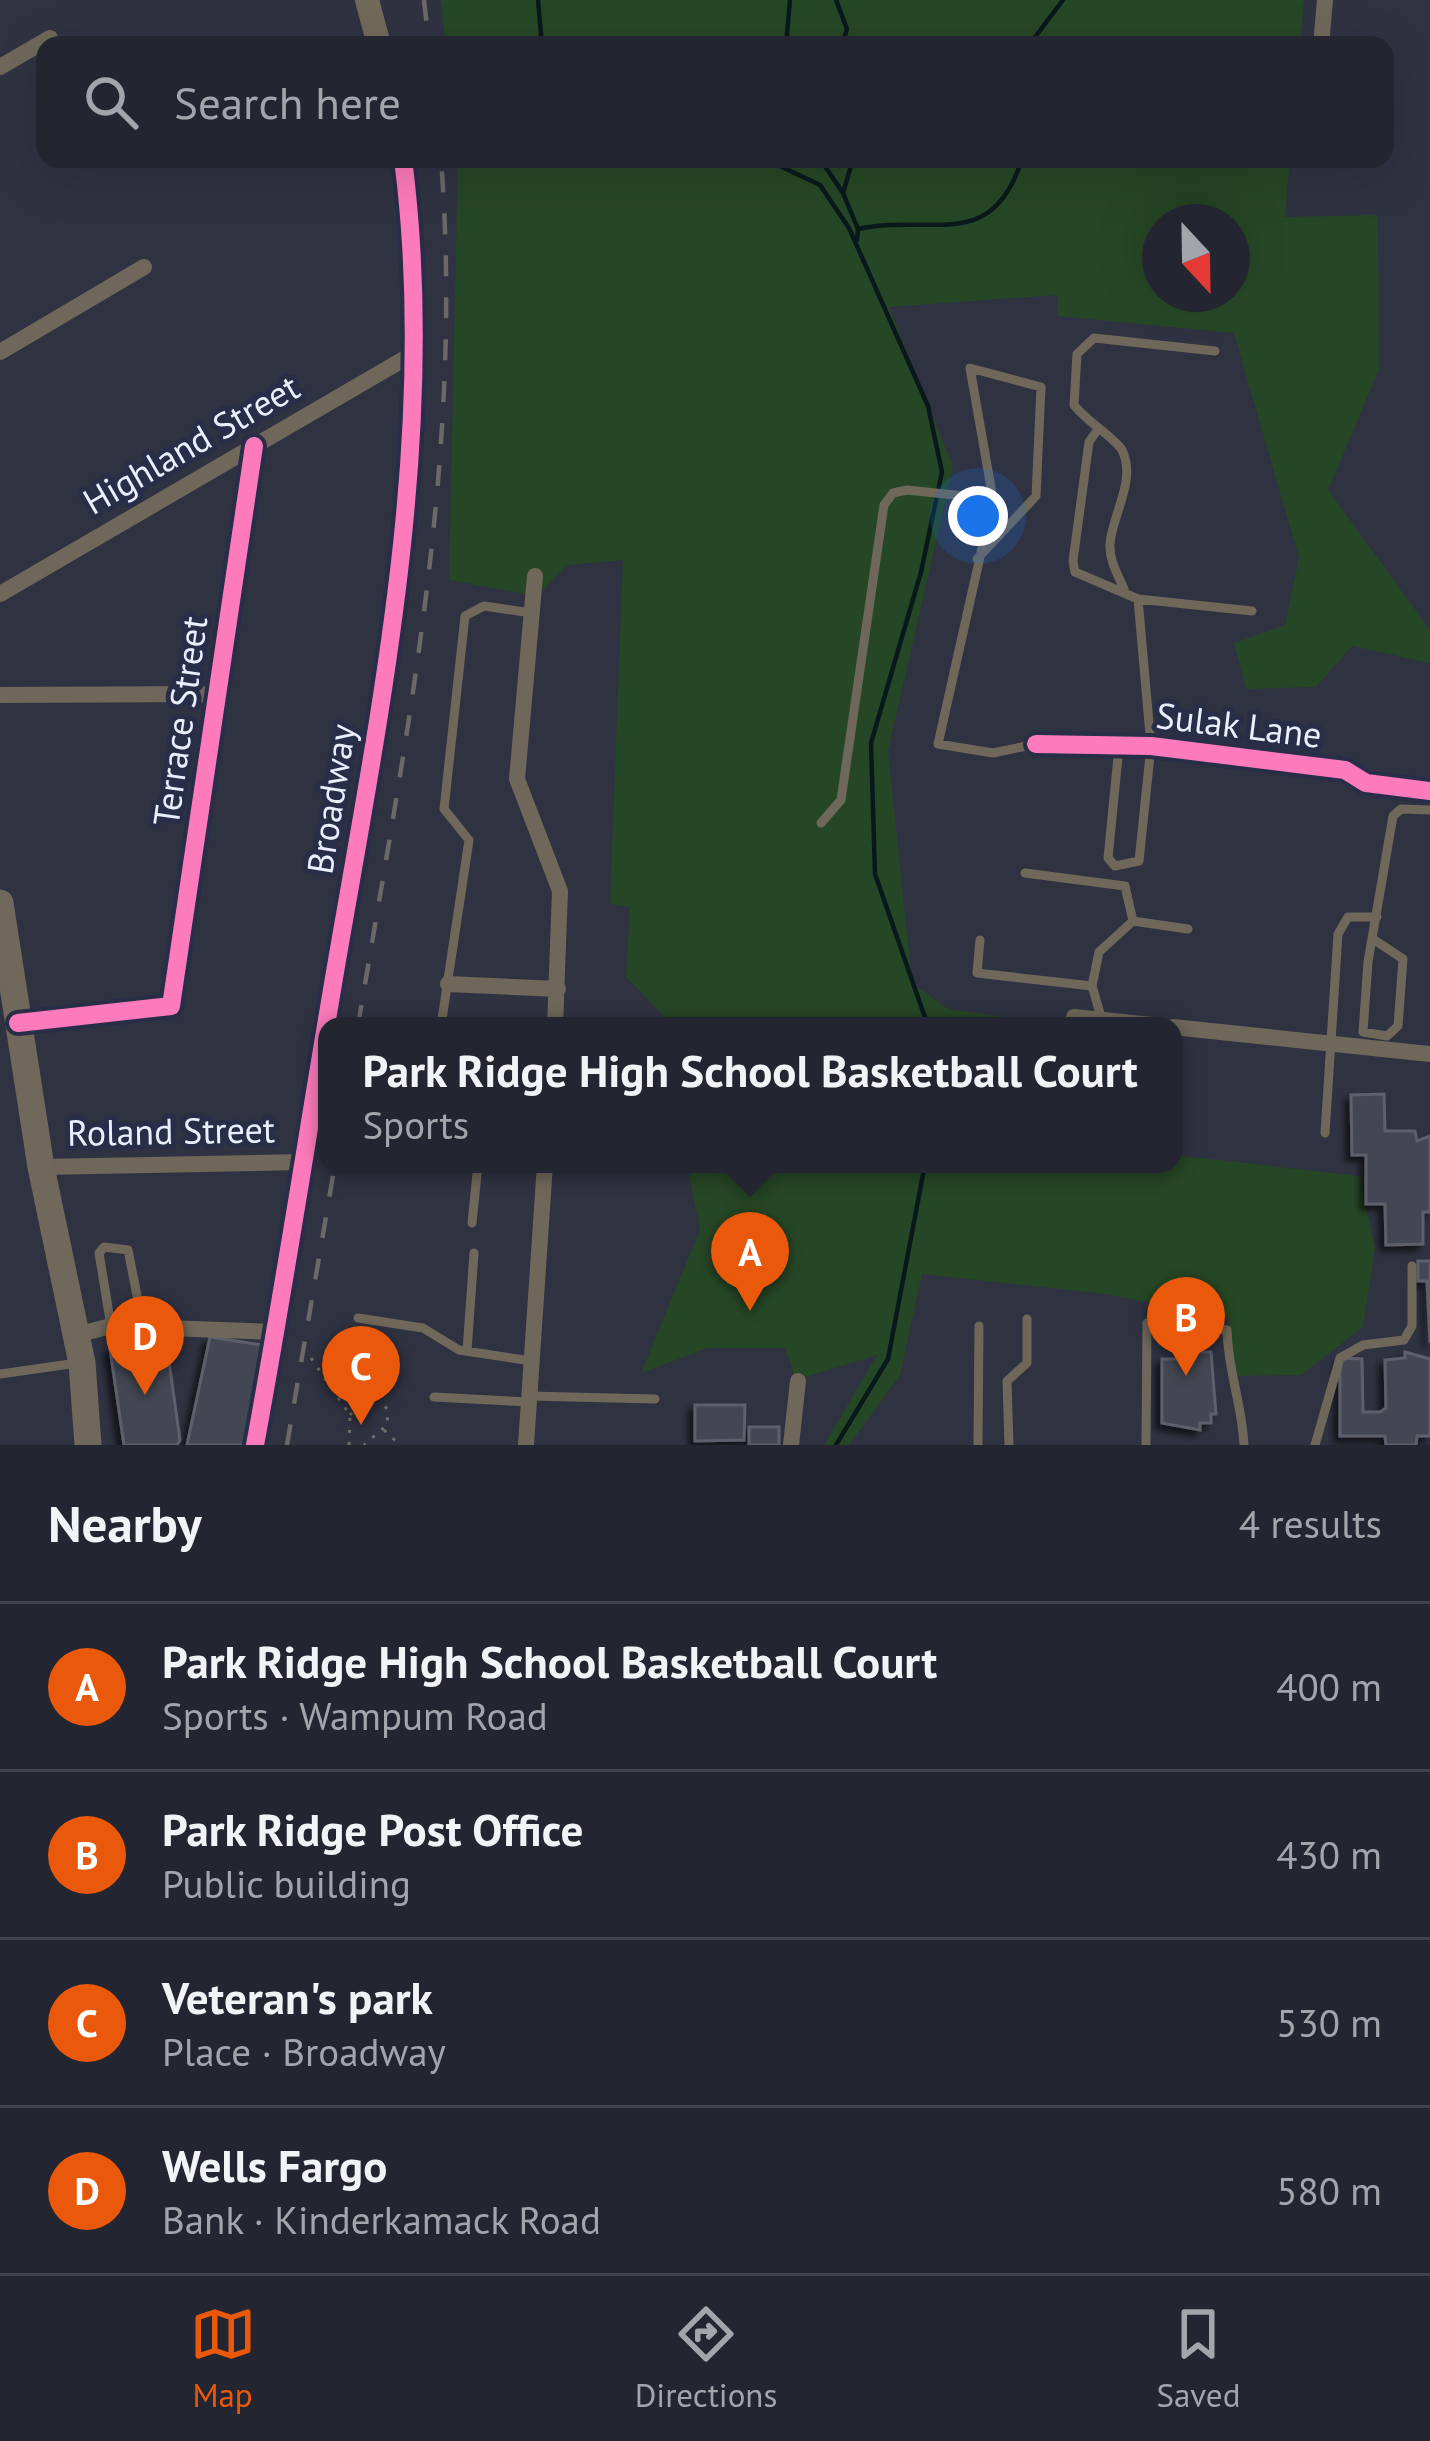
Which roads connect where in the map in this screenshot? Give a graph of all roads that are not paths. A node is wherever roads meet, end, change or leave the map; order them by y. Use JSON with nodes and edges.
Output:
{"nodes":[{"id":1,"x":367,"y":0,"type":"edge"},
{"id":2,"x":1324,"y":0,"type":"edge"},
{"id":3,"x":377,"y":36,"type":"edge"},
{"id":4,"x":1322,"y":36,"type":"edge"},
{"id":5,"x":36,"y":46,"type":"edge"},
{"id":6,"x":0,"y":67,"type":"edge"},
{"id":7,"x":404,"y":168,"type":"edge"},
{"id":8,"x":144,"y":267,"type":"dead end"},
{"id":9,"x":1215,"y":351,"type":"dead end"},
{"id":10,"x":0,"y":352,"type":"edge"},
{"id":11,"x":416,"y":352,"type":"junction"},
{"id":12,"x":1096,"y":432,"type":"junction"},
{"id":13,"x":254,"y":446,"type":"junction"},
{"id":14,"x":993,"y":499,"type":"junction"},
{"id":15,"x":977,"y":559,"type":"junction"},
{"id":16,"x":535,"y":576,"type":"dead end"},
{"id":17,"x":1124,"y":589,"type":"junction"},
{"id":18,"x":0,"y":594,"type":"edge"},
{"id":19,"x":1138,"y":599,"type":"junction"},
{"id":20,"x":1252,"y":610,"type":"dead end"},
{"id":21,"x":531,"y":613,"type":"junction"},
{"id":22,"x":218,"y":694,"type":"junction"},
{"id":23,"x":0,"y":695,"type":"edge"},
{"id":24,"x":1036,"y":744,"type":"joint"},
{"id":25,"x":1119,"y":746,"type":"junction"},
{"id":26,"x":1151,"y":746,"type":"junction"},
{"id":27,"x":1430,"y":791,"type":"edge"},
{"id":28,"x":1430,"y":810,"type":"edge"},
{"id":29,"x":821,"y":823,"type":"dead end"},
{"id":30,"x":1025,"y":873,"type":"dead end"},
{"id":31,"x":0,"y":903,"type":"edge"},
{"id":32,"x":1377,"y":917,"type":"junction"},
{"id":33,"x":1133,"y":921,"type":"junction"},
{"id":34,"x":1188,"y":929,"type":"dead end"},
{"id":35,"x":1373,"y":939,"type":"junction"},
{"id":36,"x":980,"y":940,"type":"dead end"},
{"id":37,"x":448,"y":984,"type":"junction"},
{"id":38,"x":1092,"y":986,"type":"junction"},
{"id":39,"x":558,"y":989,"type":"junction"},
{"id":40,"x":327,"y":1017,"type":"edge"},
{"id":41,"x":442,"y":1017,"type":"edge"},
{"id":42,"x":556,"y":1017,"type":"edge"},
{"id":43,"x":1101,"y":1017,"type":"edge"},
{"id":44,"x":18,"y":1023,"type":"junction"},
{"id":45,"x":1182,"y":1028,"type":"edge"},
{"id":46,"x":1363,"y":1040,"type":"junction"},
{"id":47,"x":1331,"y":1044,"type":"junction"},
{"id":48,"x":1430,"y":1054,"type":"edge"},
{"id":49,"x":318,"y":1069,"type":"edge"},
{"id":50,"x":1324,"y":1133,"type":"dead end"},
{"id":51,"x":302,"y":1162,"type":"junction"},
{"id":52,"x":40,"y":1167,"type":"junction"},
{"id":53,"x":477,"y":1173,"type":"edge"},
{"id":54,"x":544,"y":1173,"type":"edge"},
{"id":55,"x":472,"y":1223,"type":"dead end"},
{"id":56,"x":474,"y":1252,"type":"dead end"},
{"id":57,"x":1412,"y":1266,"type":"dead end"},
{"id":58,"x":358,"y":1318,"type":"dead end"},
{"id":59,"x":1027,"y":1319,"type":"dead end"},
{"id":60,"x":111,"y":1326,"type":"junction"},
{"id":61,"x":143,"y":1326,"type":"junction"},
{"id":62,"x":979,"y":1327,"type":"dead end"},
{"id":63,"x":276,"y":1332,"type":"junction"},
{"id":64,"x":79,"y":1349,"type":"junction"},
{"id":65,"x":466,"y":1352,"type":"junction"},
{"id":66,"x":531,"y":1361,"type":"junction"},
{"id":67,"x":0,"y":1374,"type":"edge"},
{"id":68,"x":799,"y":1381,"type":"dead end"},
{"id":69,"x":434,"y":1397,"type":"dead end"},
{"id":70,"x":529,"y":1399,"type":"junction"},
{"id":71,"x":655,"y":1399,"type":"dead end"},
{"id":72,"x":88,"y":1445,"type":"edge"},
{"id":73,"x":255,"y":1445,"type":"edge"},
{"id":74,"x":526,"y":1445,"type":"edge"},
{"id":75,"x":791,"y":1445,"type":"edge"},
{"id":76,"x":978,"y":1445,"type":"edge"},
{"id":77,"x":1009,"y":1445,"type":"edge"},
{"id":78,"x":1146,"y":1445,"type":"edge"},
{"id":79,"x":1244,"y":1445,"type":"edge"},
{"id":80,"x":1315,"y":1445,"type":"edge"}],
"edges":[{"from":1,"to":3,"type":"street"},
{"from":2,"to":4,"type":"street"},
{"from":5,"to":6,"type":"street"},
{"from":7,"to":11,"type":"street","name":"Broadway"},
{"from":8,"to":10,"type":"street"},
{"from":9,"to":12,"type":"lane"},
{"from":11,"to":13,"type":"street","name":"Highland Street"},
{"from":11,"to":40,"type":"street","name":"Broadway"},
{"from":12,"to":17,"type":"lane"},
{"from":12,"to":17,"type":"lane"},
{"from":13,"to":18,"type":"street","name":"Highland Street"},
{"from":13,"to":22,"type":"street","name":"Terrace Street"},
{"from":14,"to":15,"type":"lane"},
{"from":14,"to":15,"type":"lane"},
{"from":14,"to":29,"type":"lane"},
{"from":15,"to":24,"type":"lane"},
{"from":16,"to":21,"type":"street"},
{"from":17,"to":19,"type":"lane"},
{"from":19,"to":20,"type":"lane"},
{"from":19,"to":26,"type":"lane"},
{"from":21,"to":37,"type":"lane"},
{"from":21,"to":39,"type":"street"},
{"from":22,"to":23,"type":"street"},
{"from":22,"to":44,"type":"street","name":"Terrace Street"},
{"from":24,"to":25,"type":"street","name":"Sulak Lane"},
{"from":25,"to":26,"type":"street","name":"Sulak Lane"},
{"from":25,"to":26,"type":"lane"},
{"from":26,"to":27,"type":"street","name":"Sulak Lane"},
{"from":28,"to":32,"type":"lane"},
{"from":30,"to":33,"type":"lane"},
{"from":31,"to":44,"type":"main road"},
{"from":32,"to":35,"type":"lane"},
{"from":32,"to":47,"type":"lane"},
{"from":33,"to":34,"type":"lane"},
{"from":33,"to":38,"type":"lane"},
{"from":35,"to":46,"type":"lane"},
{"from":35,"to":46,"type":"lane"},
{"from":36,"to":38,"type":"lane"},
{"from":37,"to":39,"type":"street"},
{"from":37,"to":41,"type":"lane"},
{"from":38,"to":43,"type":"lane"},
{"from":39,"to":42,"type":"street"},
{"from":44,"to":52,"type":"main road"},
{"from":45,"to":47,"type":"street"},
{"from":46,"to":47,"type":"street"},
{"from":46,"to":48,"type":"street"},
{"from":47,"to":50,"type":"lane"},
{"from":49,"to":51,"type":"street","name":"Broadway"},
{"from":51,"to":52,"type":"street","name":"Roland Street"},
{"from":51,"to":63,"type":"street","name":"Broadway"},
{"from":52,"to":64,"type":"main road"},
{"from":53,"to":55,"type":"lane"},
{"from":54,"to":66,"type":"street"},
{"from":56,"to":65,"type":"lane"},
{"from":57,"to":80,"type":"lane"},
{"from":58,"to":65,"type":"lane"},
{"from":59,"to":77,"type":"lane"},
{"from":60,"to":61,"type":"street"},
{"from":60,"to":61,"type":"lane"},
{"from":60,"to":64,"type":"street"},
{"from":61,"to":63,"type":"street"},
{"from":62,"to":76,"type":"lane"},
{"from":63,"to":73,"type":"street","name":"Broadway"},
{"from":64,"to":67,"type":"lane"},
{"from":64,"to":72,"type":"main road"},
{"from":65,"to":66,"type":"lane"},
{"from":66,"to":70,"type":"street"},
{"from":68,"to":75,"type":"street"},
{"from":69,"to":70,"type":"lane"},
{"from":70,"to":71,"type":"lane"},
{"from":70,"to":74,"type":"street"},
{"from":78,"to":79,"type":"lane"}]}
